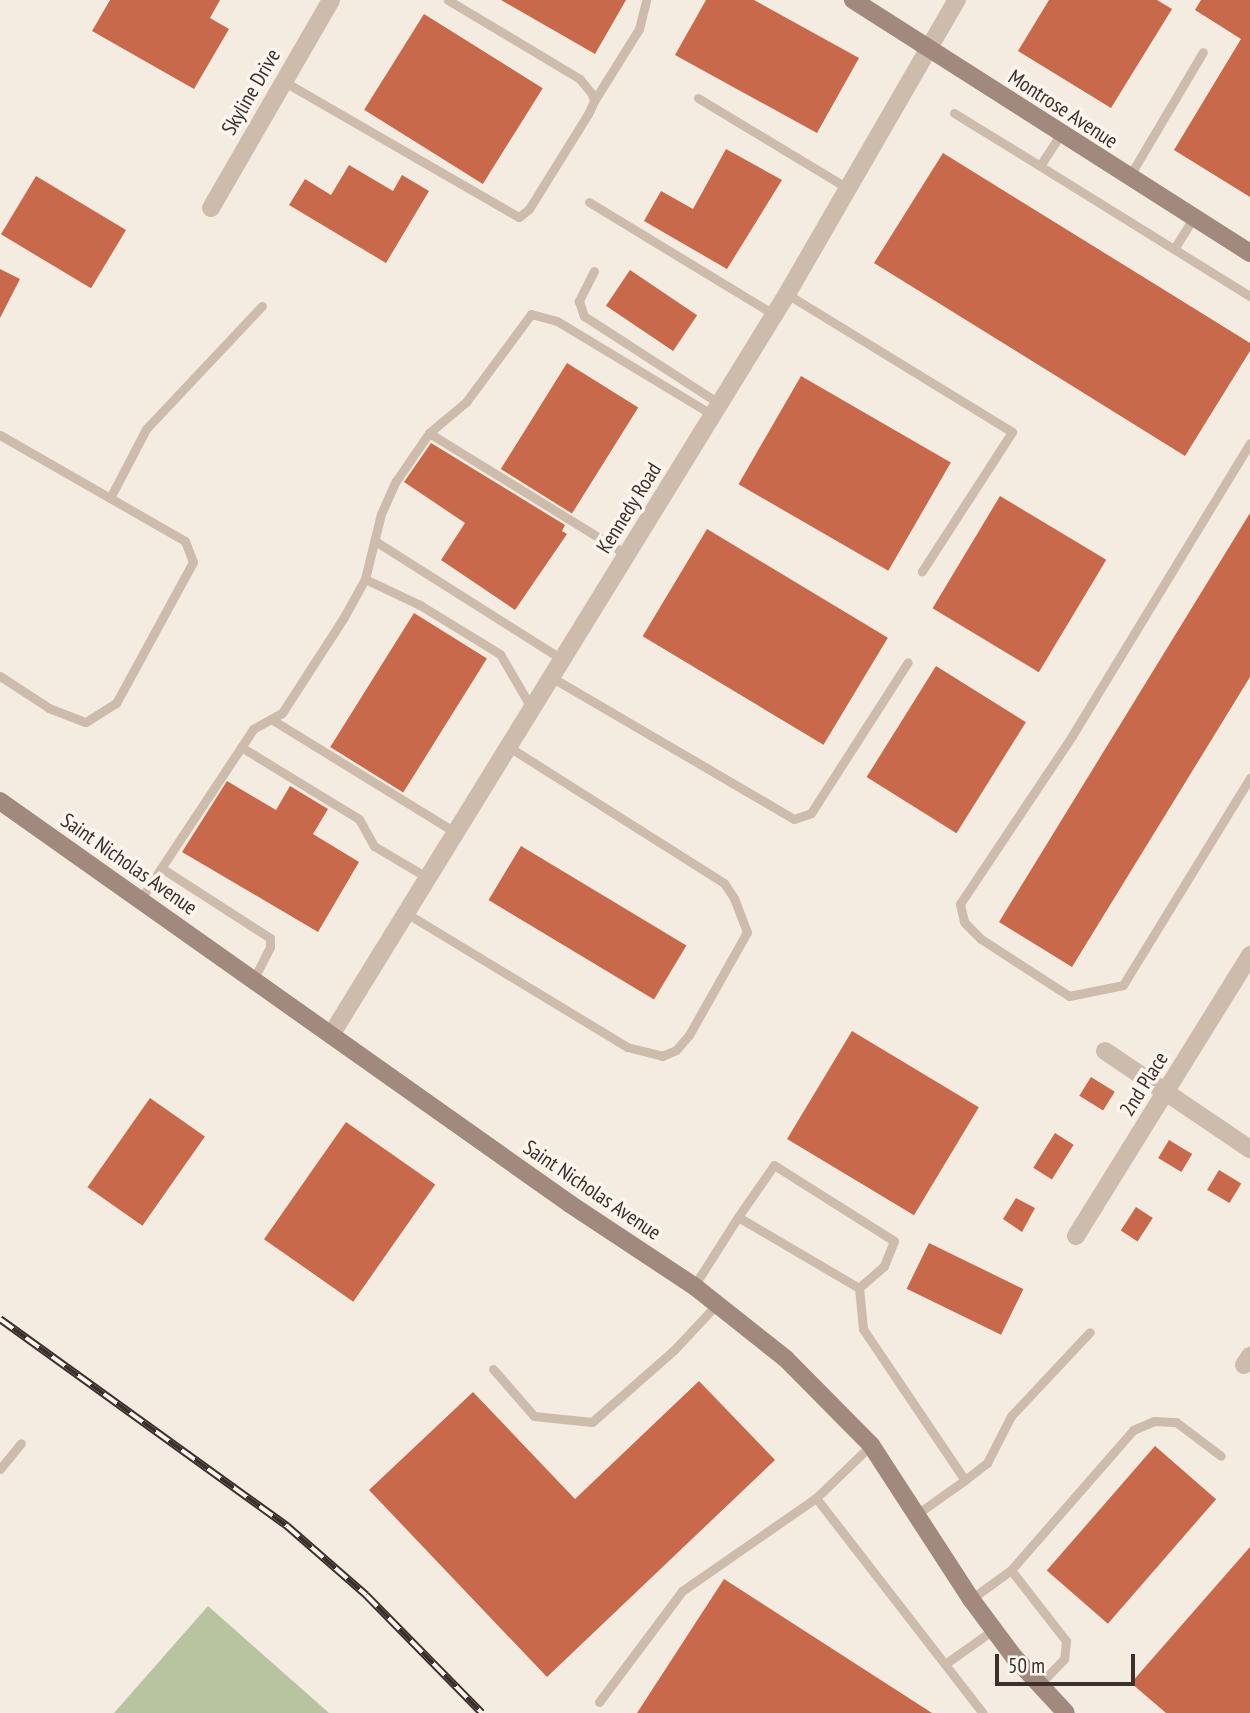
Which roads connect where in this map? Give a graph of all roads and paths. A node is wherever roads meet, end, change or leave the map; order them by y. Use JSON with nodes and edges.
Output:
{"nodes":[{"id":1,"x":331,"y":0,"type":"edge"},
{"id":2,"x":448,"y":0,"type":"edge"},
{"id":3,"x":646,"y":0,"type":"edge"},
{"id":4,"x":853,"y":0,"type":"edge"},
{"id":5,"x":957,"y":0,"type":"edge"},
{"id":6,"x":931,"y":49,"type":"junction"},
{"id":7,"x":1203,"y":52,"type":"dead end"},
{"id":8,"x":283,"y":81,"type":"junction"},
{"id":9,"x":698,"y":98,"type":"dead end"},
{"id":10,"x":594,"y":102,"type":"junction"},
{"id":11,"x":954,"y":113,"type":"dead end"},
{"id":12,"x":1059,"y":135,"type":"junction"},
{"id":13,"x":1040,"y":166,"type":"junction"},
{"id":14,"x":1129,"y":179,"type":"junction"},
{"id":15,"x":849,"y":189,"type":"junction"},
{"id":16,"x":589,"y":202,"type":"dead end"},
{"id":17,"x":211,"y":208,"type":"dead end"},
{"id":18,"x":1193,"y":219,"type":"junction"},
{"id":19,"x":1248,"y":248,"type":"edge"},
{"id":20,"x":1174,"y":249,"type":"junction"},
{"id":21,"x":594,"y":271,"type":"dead end"},
{"id":22,"x":787,"y":294,"type":"junction"},
{"id":23,"x":1250,"y":296,"type":"edge"},
{"id":24,"x":262,"y":306,"type":"dead end"},
{"id":25,"x":775,"y":315,"type":"junction"},
{"id":26,"x":716,"y":410,"type":"junction"},
{"id":27,"x":429,"y":433,"type":"junction"},
{"id":28,"x":0,"y":435,"type":"edge"},
{"id":29,"x":1250,"y":443,"type":"edge"},
{"id":30,"x":110,"y":498,"type":"junction"},
{"id":31,"x":375,"y":541,"type":"junction"},
{"id":32,"x":626,"y":555,"type":"junction"},
{"id":33,"x":922,"y":571,"type":"dead end"},
{"id":34,"x":365,"y":579,"type":"junction"},
{"id":35,"x":562,"y":659,"type":"junction"},
{"id":36,"x":908,"y":662,"type":"dead end"},
{"id":37,"x":0,"y":676,"type":"edge"},
{"id":38,"x":551,"y":677,"type":"junction"},
{"id":39,"x":532,"y":709,"type":"junction"},
{"id":40,"x":271,"y":719,"type":"junction"},
{"id":41,"x":241,"y":747,"type":"junction"},
{"id":42,"x":509,"y":747,"type":"junction"},
{"id":43,"x":1250,"y":778,"type":"edge"},
{"id":44,"x":0,"y":801,"type":"edge"},
{"id":45,"x":456,"y":833,"type":"junction"},
{"id":46,"x":163,"y":869,"type":"junction"},
{"id":47,"x":428,"y":878,"type":"junction"},
{"id":48,"x":140,"y":900,"type":"junction"},
{"id":49,"x":406,"y":913,"type":"junction"},
{"id":50,"x":1250,"y":955,"type":"edge"},
{"id":51,"x":253,"y":980,"type":"junction"},
{"id":52,"x":331,"y":1035,"type":"junction"},
{"id":53,"x":1105,"y":1051,"type":"dead end"},
{"id":54,"x":1166,"y":1091,"type":"junction"},
{"id":55,"x":1250,"y":1149,"type":"edge"},
{"id":56,"x":738,"y":1217,"type":"junction"},
{"id":57,"x":1076,"y":1236,"type":"dead end"},
{"id":58,"x":694,"y":1286,"type":"junction"},
{"id":59,"x":859,"y":1288,"type":"junction"},
{"id":60,"x":716,"y":1304,"type":"junction"},
{"id":61,"x":1090,"y":1332,"type":"dead end"},
{"id":62,"x":494,"y":1369,"type":"dead end"},
{"id":63,"x":21,"y":1443,"type":"dead end"},
{"id":64,"x":872,"y":1445,"type":"junction"},
{"id":65,"x":1221,"y":1456,"type":"dead end"},
{"id":66,"x":0,"y":1469,"type":"edge"},
{"id":67,"x":965,"y":1480,"type":"junction"},
{"id":68,"x":816,"y":1498,"type":"junction"},
{"id":69,"x":917,"y":1514,"type":"junction"},
{"id":70,"x":1011,"y":1570,"type":"junction"},
{"id":71,"x":971,"y":1599,"type":"junction"},
{"id":72,"x":993,"y":1630,"type":"junction"},
{"id":73,"x":945,"y":1664,"type":"junction"},
{"id":74,"x":1040,"y":1684,"type":"junction"},
{"id":75,"x":598,"y":1702,"type":"dead end"},
{"id":76,"x":983,"y":1713,"type":"edge"},
{"id":77,"x":1066,"y":1713,"type":"edge"}],
"edges":[{"from":1,"to":8,"type":"street","name":"Skyline Drive"},
{"from":2,"to":10,"type":"lane"},
{"from":3,"to":10,"type":"lane"},
{"from":4,"to":6,"type":"street","name":"Montrose Avenue"},
{"from":5,"to":6,"type":"street","name":"Kennedy Road"},
{"from":6,"to":12,"type":"street","name":"Montrose Avenue"},
{"from":6,"to":15,"type":"street","name":"Kennedy Road"},
{"from":7,"to":14,"type":"lane"},
{"from":8,"to":10,"type":"lane"},
{"from":8,"to":17,"type":"street","name":"Skyline Drive"},
{"from":9,"to":15,"type":"lane"},
{"from":11,"to":13,"type":"lane"},
{"from":12,"to":13,"type":"lane"},
{"from":12,"to":14,"type":"street","name":"Montrose Avenue"},
{"from":13,"to":20,"type":"lane"},
{"from":14,"to":18,"type":"street","name":"Montrose Avenue"},
{"from":15,"to":22,"type":"street","name":"Kennedy Road"},
{"from":16,"to":25,"type":"lane"},
{"from":18,"to":19,"type":"street","name":"Montrose Avenue"},
{"from":18,"to":20,"type":"lane"},
{"from":20,"to":23,"type":"lane"},
{"from":21,"to":26,"type":"lane"},
{"from":22,"to":25,"type":"street","name":"Kennedy Road"},
{"from":22,"to":33,"type":"lane"},
{"from":24,"to":30,"type":"lane"},
{"from":25,"to":26,"type":"street","name":"Kennedy Road"},
{"from":26,"to":27,"type":"lane"},
{"from":26,"to":32,"type":"street","name":"Kennedy Road"},
{"from":27,"to":31,"type":"lane"},
{"from":27,"to":32,"type":"lane"},
{"from":28,"to":30,"type":"lane"},
{"from":29,"to":43,"type":"lane"},
{"from":30,"to":37,"type":"lane"},
{"from":31,"to":34,"type":"lane"},
{"from":31,"to":35,"type":"lane"},
{"from":32,"to":35,"type":"street","name":"Kennedy Road"},
{"from":34,"to":39,"type":"lane"},
{"from":34,"to":40,"type":"lane"},
{"from":35,"to":38,"type":"street","name":"Kennedy Road"},
{"from":36,"to":38,"type":"lane"},
{"from":38,"to":39,"type":"street","name":"Kennedy Road"},
{"from":39,"to":42,"type":"street","name":"Kennedy Road"},
{"from":40,"to":41,"type":"lane"},
{"from":40,"to":45,"type":"lane"},
{"from":41,"to":46,"type":"lane"},
{"from":41,"to":47,"type":"lane"},
{"from":42,"to":45,"type":"street","name":"Kennedy Road"},
{"from":42,"to":49,"type":"lane"},
{"from":44,"to":48,"type":"street","name":"Saint Nicholas Avenue"},
{"from":45,"to":47,"type":"street","name":"Kennedy Road"},
{"from":46,"to":48,"type":"lane"},
{"from":46,"to":51,"type":"lane"},
{"from":47,"to":49,"type":"street","name":"Kennedy Road"},
{"from":48,"to":51,"type":"street","name":"Saint Nicholas Avenue"},
{"from":49,"to":52,"type":"street","name":"Kennedy Road"},
{"from":50,"to":54,"type":"street","name":"2nd Place"},
{"from":51,"to":52,"type":"street","name":"Saint Nicholas Avenue"},
{"from":52,"to":58,"type":"street","name":"Saint Nicholas Avenue"},
{"from":53,"to":54,"type":"street"},
{"from":54,"to":55,"type":"street"},
{"from":54,"to":57,"type":"street","name":"2nd Place"},
{"from":56,"to":58,"type":"lane"},
{"from":56,"to":59,"type":"lane"},
{"from":56,"to":59,"type":"lane"},
{"from":58,"to":60,"type":"street","name":"Saint Nicholas Avenue"},
{"from":59,"to":67,"type":"lane"},
{"from":60,"to":62,"type":"lane"},
{"from":60,"to":64,"type":"street","name":"Saint Nicholas Avenue"},
{"from":61,"to":67,"type":"lane"},
{"from":63,"to":66,"type":"lane"},
{"from":64,"to":68,"type":"lane"},
{"from":64,"to":69,"type":"street","name":"Saint Nicholas Avenue"},
{"from":65,"to":70,"type":"lane"},
{"from":67,"to":69,"type":"lane"},
{"from":68,"to":73,"type":"lane"},
{"from":68,"to":75,"type":"lane"},
{"from":69,"to":71,"type":"street","name":"Saint Nicholas Avenue"},
{"from":70,"to":71,"type":"lane"},
{"from":70,"to":74,"type":"lane"},
{"from":71,"to":72,"type":"street","name":"Saint Nicholas Avenue"},
{"from":72,"to":73,"type":"lane"},
{"from":72,"to":74,"type":"street","name":"Saint Nicholas Avenue"},
{"from":73,"to":76,"type":"lane"},
{"from":74,"to":77,"type":"street","name":"Saint Nicholas Avenue"}]}
